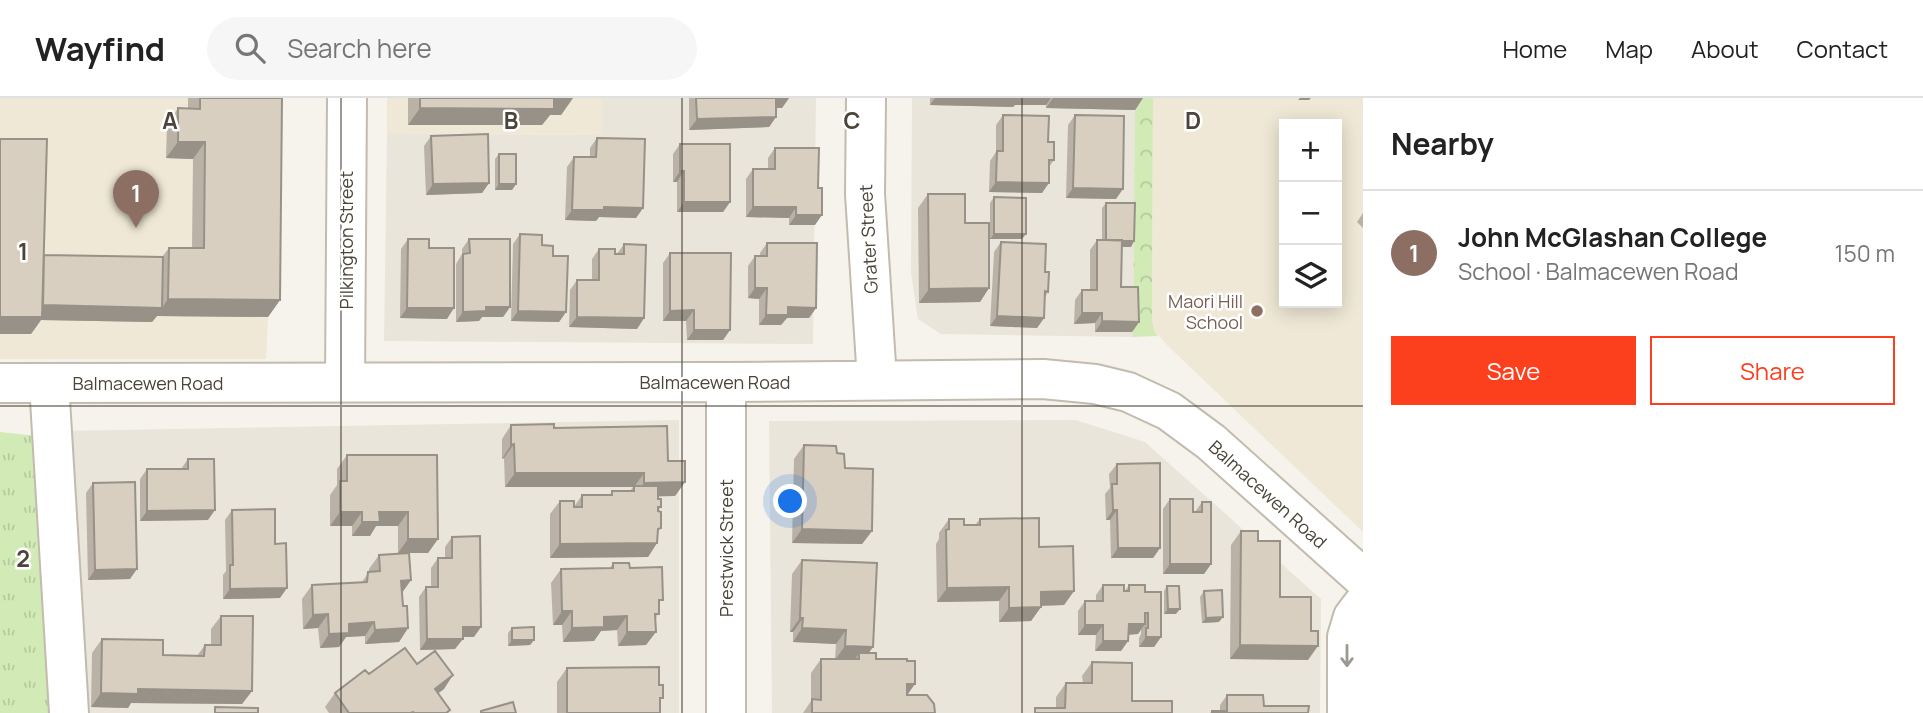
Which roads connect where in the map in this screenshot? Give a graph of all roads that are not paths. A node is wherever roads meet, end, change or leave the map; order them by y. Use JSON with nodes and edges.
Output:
{"nodes":[{"id":1,"x":347,"y":98,"type":"edge"},
{"id":2,"x":866,"y":98,"type":"edge"},
{"id":3,"x":877,"y":380,"type":"junction"},
{"id":4,"x":345,"y":382,"type":"junction"},
{"id":5,"x":0,"y":383,"type":"edge"},
{"id":6,"x":49,"y":383,"type":"junction"},
{"id":7,"x":726,"y":383,"type":"junction"},
{"id":8,"x":1363,"y":578,"type":"edge"},
{"id":9,"x":1363,"y":604,"type":"edge"},
{"id":10,"x":69,"y":713,"type":"edge"},
{"id":11,"x":726,"y":713,"type":"edge"},
{"id":12,"x":1347,"y":713,"type":"edge"}],
"edges":[{"from":1,"to":4,"type":"street","name":"Pilkington Street"},
{"from":2,"to":3,"type":"street","name":"Grater Street"},
{"from":3,"to":7,"type":"street","name":"Balmacewen Road"},
{"from":3,"to":8,"type":"street","name":"Balmacewen Road"},
{"from":4,"to":6,"type":"street","name":"Balmacewen Road"},
{"from":4,"to":7,"type":"street","name":"Balmacewen Road"},
{"from":5,"to":6,"type":"street","name":"Balmacewen Road"},
{"from":6,"to":10,"type":"street"},
{"from":7,"to":11,"type":"street","name":"Prestwick Street"},
{"from":9,"to":12,"type":"street","one_way":true}]}
